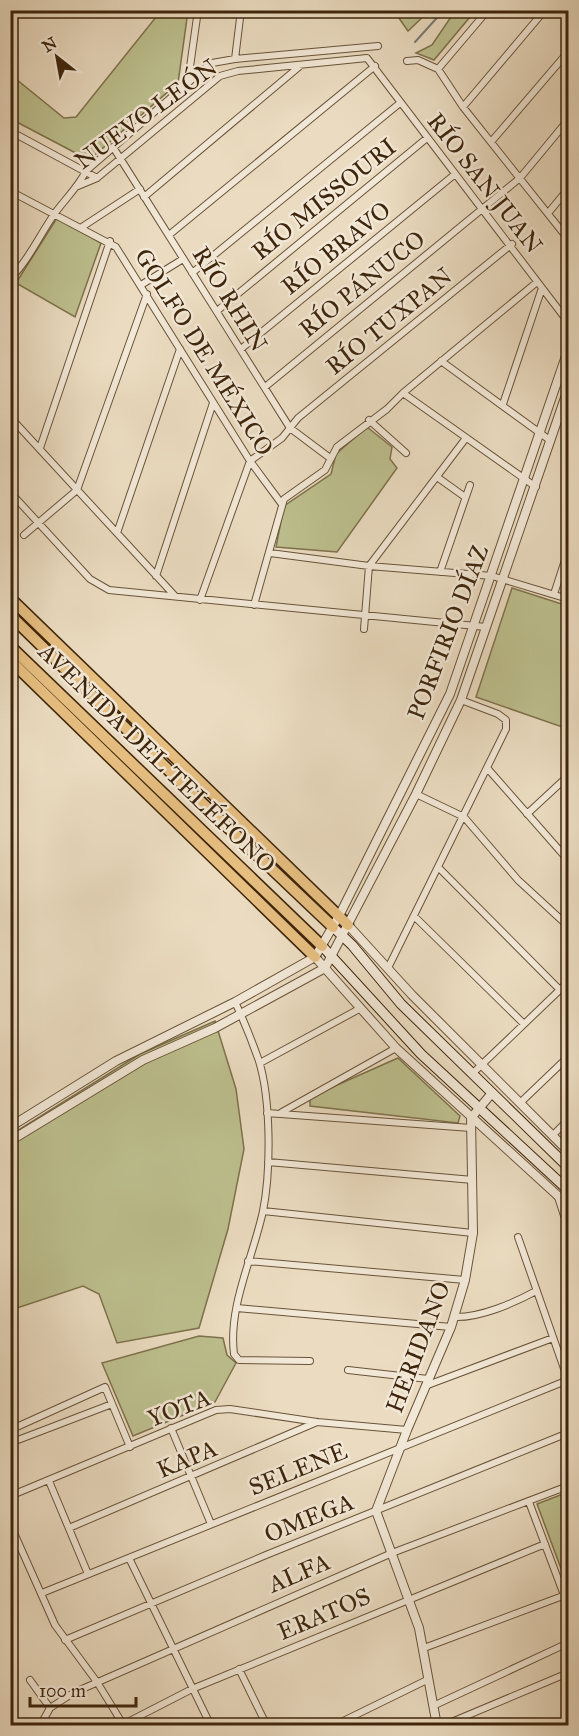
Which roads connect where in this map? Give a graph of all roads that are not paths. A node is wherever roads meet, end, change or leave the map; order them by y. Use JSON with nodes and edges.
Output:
{"nodes":[{"id":1,"x":198,"y":10,"type":"edge"},
{"id":2,"x":241,"y":10,"type":"edge"},
{"id":3,"x":488,"y":10,"type":"edge"},
{"id":4,"x":545,"y":10,"type":"edge"},
{"id":5,"x":378,"y":46,"type":"dead end"},
{"id":6,"x":364,"y":48,"type":"junction"},
{"id":7,"x":568,"y":52,"type":"edge"},
{"id":8,"x":367,"y":58,"type":"junction"},
{"id":9,"x":235,"y":59,"type":"junction"},
{"id":10,"x":407,"y":61,"type":"dead end"},
{"id":11,"x":301,"y":65,"type":"junction"},
{"id":12,"x":375,"y":66,"type":"junction"},
{"id":13,"x":438,"y":69,"type":"junction"},
{"id":14,"x":188,"y":81,"type":"junction"},
{"id":15,"x":400,"y":103,"type":"junction"},
{"id":16,"x":463,"y":107,"type":"junction"},
{"id":17,"x":568,"y":120,"type":"edge"},
{"id":18,"x":10,"y":131,"type":"edge"},
{"id":19,"x":427,"y":138,"type":"junction"},
{"id":20,"x":491,"y":142,"type":"junction"},
{"id":21,"x":113,"y":147,"type":"junction"},
{"id":22,"x":121,"y":159,"type":"junction"},
{"id":23,"x":86,"y":171,"type":"junction"},
{"id":24,"x":454,"y":175,"type":"junction"},
{"id":25,"x":97,"y":178,"type":"junction"},
{"id":26,"x":520,"y":178,"type":"junction"},
{"id":27,"x":78,"y":186,"type":"junction"},
{"id":28,"x":140,"y":189,"type":"junction"},
{"id":29,"x":568,"y":189,"type":"edge"},
{"id":30,"x":10,"y":191,"type":"edge"},
{"id":31,"x":144,"y":197,"type":"junction"},
{"id":32,"x":483,"y":209,"type":"junction"},
{"id":33,"x":549,"y":212,"type":"junction"},
{"id":34,"x":55,"y":213,"type":"junction"},
{"id":35,"x":82,"y":227,"type":"junction"},
{"id":36,"x":169,"y":235,"type":"junction"},
{"id":37,"x":568,"y":239,"type":"edge"},
{"id":38,"x":110,"y":242,"type":"junction"},
{"id":39,"x":512,"y":244,"type":"junction"},
{"id":40,"x":183,"y":260,"type":"junction"},
{"id":41,"x":192,"y":273,"type":"junction"},
{"id":42,"x":10,"y":279,"type":"edge"},
{"id":43,"x":537,"y":282,"type":"junction"},
{"id":44,"x":141,"y":285,"type":"junction"},
{"id":45,"x":542,"y":288,"type":"junction"},
{"id":46,"x":147,"y":294,"type":"junction"},
{"id":47,"x":217,"y":311,"type":"junction"},
{"id":48,"x":568,"y":322,"type":"edge"},
{"id":49,"x":180,"y":349,"type":"junction"},
{"id":50,"x":240,"y":349,"type":"junction"},
{"id":51,"x":568,"y":350,"type":"edge"},
{"id":52,"x":441,"y":361,"type":"junction"},
{"id":53,"x":265,"y":387,"type":"junction"},
{"id":54,"x":568,"y":391,"type":"edge"},
{"id":55,"x":403,"y":393,"type":"junction"},
{"id":56,"x":213,"y":402,"type":"junction"},
{"id":57,"x":503,"y":404,"type":"junction"},
{"id":58,"x":10,"y":417,"type":"edge"},
{"id":59,"x":369,"y":420,"type":"junction"},
{"id":60,"x":290,"y":428,"type":"junction"},
{"id":61,"x":539,"y":431,"type":"junction"},
{"id":62,"x":466,"y":438,"type":"junction"},
{"id":63,"x":551,"y":441,"type":"junction"},
{"id":64,"x":40,"y":448,"type":"junction"},
{"id":65,"x":406,"y":453,"type":"dead end"},
{"id":66,"x":330,"y":458,"type":"junction"},
{"id":67,"x":250,"y":461,"type":"junction"},
{"id":68,"x":437,"y":477,"type":"junction"},
{"id":69,"x":523,"y":478,"type":"junction"},
{"id":70,"x":470,"y":485,"type":"dead end"},
{"id":71,"x":536,"y":487,"type":"junction"},
{"id":72,"x":77,"y":490,"type":"junction"},
{"id":73,"x":10,"y":492,"type":"edge"},
{"id":74,"x":465,"y":497,"type":"junction"},
{"id":75,"x":281,"y":503,"type":"junction"},
{"id":76,"x":39,"y":522,"type":"junction"},
{"id":77,"x":117,"y":533,"type":"junction"},
{"id":78,"x":24,"y":535,"type":"dead end"},
{"id":79,"x":568,"y":551,"type":"edge"},
{"id":80,"x":270,"y":553,"type":"junction"},
{"id":81,"x":369,"y":566,"type":"junction"},
{"id":82,"x":440,"y":572,"type":"junction"},
{"id":83,"x":156,"y":576,"type":"junction"},
{"id":84,"x":492,"y":576,"type":"junction"},
{"id":85,"x":503,"y":578,"type":"junction"},
{"id":86,"x":554,"y":594,"type":"junction"},
{"id":87,"x":175,"y":596,"type":"junction"},
{"id":88,"x":10,"y":598,"type":"edge"},
{"id":89,"x":568,"y":599,"type":"edge"},
{"id":90,"x":200,"y":600,"type":"junction"},
{"id":91,"x":254,"y":605,"type":"junction"},
{"id":92,"x":10,"y":615,"type":"edge"},
{"id":93,"x":366,"y":615,"type":"junction"},
{"id":94,"x":475,"y":626,"type":"junction"},
{"id":95,"x":486,"y":627,"type":"junction"},
{"id":96,"x":364,"y":629,"type":"dead end"},
{"id":97,"x":10,"y":646,"type":"edge"},
{"id":98,"x":10,"y":660,"type":"edge"},
{"id":99,"x":461,"y":700,"type":"junction"},
{"id":100,"x":488,"y":769,"type":"junction"},
{"id":101,"x":187,"y":771,"type":"junction"},
{"id":102,"x":568,"y":776,"type":"edge"},
{"id":103,"x":178,"y":781,"type":"junction"},
{"id":104,"x":416,"y":794,"type":"junction"},
{"id":105,"x":527,"y":814,"type":"junction"},
{"id":106,"x":464,"y":817,"type":"junction"},
{"id":107,"x":205,"y":834,"type":"junction"},
{"id":108,"x":196,"y":842,"type":"junction"},
{"id":109,"x":568,"y":847,"type":"edge"},
{"id":110,"x":562,"y":853,"type":"junction"},
{"id":111,"x":568,"y":860,"type":"edge"},
{"id":112,"x":439,"y":868,"type":"junction"},
{"id":113,"x":568,"y":914,"type":"edge"},
{"id":114,"x":339,"y":916,"type":"junction"},
{"id":115,"x":414,"y":916,"type":"junction"},
{"id":116,"x":562,"y":920,"type":"junction"},
{"id":117,"x":348,"y":925,"type":"junction"},
{"id":118,"x":568,"y":926,"type":"edge"},
{"id":119,"x":333,"y":927,"type":"junction"},
{"id":120,"x":343,"y":936,"type":"junction"},
{"id":121,"x":322,"y":946,"type":"junction"},
{"id":122,"x":315,"y":957,"type":"junction"},
{"id":123,"x":333,"y":957,"type":"junction"},
{"id":124,"x":325,"y":968,"type":"junction"},
{"id":125,"x":388,"y":968,"type":"junction"},
{"id":126,"x":568,"y":982,"type":"edge"},
{"id":127,"x":560,"y":990,"type":"junction"},
{"id":128,"x":235,"y":1002,"type":"junction"},
{"id":129,"x":361,"y":1008,"type":"junction"},
{"id":130,"x":241,"y":1014,"type":"junction"},
{"id":131,"x":524,"y":1024,"type":"junction"},
{"id":132,"x":396,"y":1048,"type":"junction"},
{"id":133,"x":568,"y":1058,"type":"edge"},
{"id":134,"x":260,"y":1063,"type":"junction"},
{"id":135,"x":483,"y":1064,"type":"junction"},
{"id":136,"x":473,"y":1073,"type":"junction"},
{"id":137,"x":492,"y":1093,"type":"junction"},
{"id":138,"x":520,"y":1103,"type":"junction"},
{"id":139,"x":478,"y":1106,"type":"junction"},
{"id":140,"x":281,"y":1112,"type":"junction"},
{"id":141,"x":267,"y":1113,"type":"junction"},
{"id":142,"x":471,"y":1118,"type":"junction"},
{"id":143,"x":568,"y":1120,"type":"edge"},
{"id":144,"x":10,"y":1127,"type":"edge"},
{"id":145,"x":471,"y":1128,"type":"junction"},
{"id":146,"x":553,"y":1135,"type":"junction"},
{"id":147,"x":10,"y":1141,"type":"edge"},
{"id":148,"x":568,"y":1151,"type":"edge"},
{"id":149,"x":268,"y":1162,"type":"junction"},
{"id":150,"x":568,"y":1167,"type":"edge"},
{"id":151,"x":473,"y":1180,"type":"junction"},
{"id":152,"x":568,"y":1190,"type":"edge"},
{"id":153,"x":557,"y":1194,"type":"junction"},
{"id":154,"x":568,"y":1205,"type":"edge"},
{"id":155,"x":263,"y":1210,"type":"junction"},
{"id":156,"x":568,"y":1228,"type":"edge"},
{"id":157,"x":473,"y":1233,"type":"junction"},
{"id":158,"x":518,"y":1237,"type":"dead end"},
{"id":159,"x":248,"y":1261,"type":"junction"},
{"id":160,"x":465,"y":1280,"type":"junction"},
{"id":161,"x":536,"y":1291,"type":"junction"},
{"id":162,"x":237,"y":1308,"type":"junction"},
{"id":163,"x":454,"y":1317,"type":"junction"},
{"id":164,"x":451,"y":1328,"type":"junction"},
{"id":165,"x":553,"y":1338,"type":"junction"},
{"id":166,"x":310,"y":1361,"type":"dead end"},
{"id":167,"x":348,"y":1370,"type":"dead end"},
{"id":168,"x":568,"y":1380,"type":"edge"},
{"id":169,"x":427,"y":1382,"type":"junction"},
{"id":170,"x":112,"y":1404,"type":"junction"},
{"id":171,"x":318,"y":1422,"type":"junction"},
{"id":172,"x":171,"y":1428,"type":"junction"},
{"id":173,"x":10,"y":1430,"type":"edge"},
{"id":174,"x":407,"y":1430,"type":"junction"},
{"id":175,"x":568,"y":1433,"type":"edge"},
{"id":176,"x":10,"y":1443,"type":"edge"},
{"id":177,"x":402,"y":1446,"type":"junction"},
{"id":178,"x":130,"y":1447,"type":"junction"},
{"id":179,"x":192,"y":1477,"type":"junction"},
{"id":180,"x":49,"y":1481,"type":"junction"},
{"id":181,"x":568,"y":1486,"type":"edge"},
{"id":182,"x":10,"y":1496,"type":"edge"},
{"id":183,"x":529,"y":1502,"type":"junction"},
{"id":184,"x":376,"y":1511,"type":"junction"},
{"id":185,"x":10,"y":1524,"type":"edge"},
{"id":186,"x":211,"y":1524,"type":"junction"},
{"id":187,"x":69,"y":1528,"type":"junction"},
{"id":188,"x":545,"y":1545,"type":"junction"},
{"id":189,"x":392,"y":1553,"type":"junction"},
{"id":190,"x":129,"y":1558,"type":"junction"},
{"id":191,"x":88,"y":1574,"type":"junction"},
{"id":192,"x":42,"y":1593,"type":"junction"},
{"id":193,"x":566,"y":1594,"type":"edge"},
{"id":194,"x":409,"y":1598,"type":"junction"},
{"id":195,"x":152,"y":1603,"type":"junction"},
{"id":196,"x":65,"y":1640,"type":"junction"},
{"id":197,"x":568,"y":1643,"type":"edge"},
{"id":198,"x":175,"y":1648,"type":"junction"},
{"id":199,"x":424,"y":1648,"type":"junction"},
{"id":200,"x":239,"y":1669,"type":"junction"},
{"id":201,"x":568,"y":1672,"type":"edge"},
{"id":202,"x":429,"y":1679,"type":"junction"},
{"id":203,"x":30,"y":1680,"type":"dead end"},
{"id":204,"x":97,"y":1682,"type":"junction"},
{"id":205,"x":192,"y":1689,"type":"junction"},
{"id":206,"x":433,"y":1706,"type":"junction"},
{"id":207,"x":51,"y":1708,"type":"junction"},
{"id":208,"x":568,"y":1722,"type":"edge"},
{"id":209,"x":40,"y":1725,"type":"edge"},
{"id":210,"x":122,"y":1725,"type":"edge"},
{"id":211,"x":211,"y":1725,"type":"edge"},
{"id":212,"x":267,"y":1725,"type":"edge"},
{"id":213,"x":333,"y":1725,"type":"edge"},
{"id":214,"x":437,"y":1725,"type":"edge"},
{"id":215,"x":442,"y":1725,"type":"edge"},
{"id":216,"x":561,"y":1725,"type":"edge"}],
"edges":[{"from":1,"to":14,"type":"street"},
{"from":2,"to":9,"type":"street"},
{"from":3,"to":13,"type":"street"},
{"from":4,"to":16,"type":"street"},
{"from":5,"to":6,"type":"street","name":"NUEVO LEÓN"},
{"from":6,"to":8,"type":"street"},
{"from":6,"to":9,"type":"street","name":"NUEVO LEÓN"},
{"from":7,"to":20,"type":"street"},
{"from":8,"to":11,"type":"street","name":"NUEVO LEÓN"},
{"from":8,"to":12,"type":"street"},
{"from":9,"to":14,"type":"street","name":"NUEVO LEÓN"},
{"from":10,"to":13,"type":"street"},
{"from":11,"to":22,"type":"street","name":"NUEVO LEÓN"},
{"from":11,"to":31,"type":"street"},
{"from":12,"to":15,"type":"street","name":"RÍO SAN JUAN"},
{"from":12,"to":36,"type":"street"},
{"from":13,"to":16,"type":"street"},
{"from":14,"to":21,"type":"street","name":"NUEVO LEÓN"},
{"from":15,"to":19,"type":"street","name":"RÍO SAN JUAN"},
{"from":15,"to":41,"type":"street"},
{"from":16,"to":20,"type":"street"},
{"from":17,"to":26,"type":"street","name":"RÍO PÁNUCO"},
{"from":18,"to":23,"type":"street"},
{"from":19,"to":24,"type":"street","name":"RÍO SAN JUAN"},
{"from":19,"to":47,"type":"street","name":"RÍO MISSOURI"},
{"from":20,"to":26,"type":"street"},
{"from":21,"to":22,"type":"street","name":"RÍO RHIN"},
{"from":21,"to":23,"type":"street","name":"NUEVO LEÓN"},
{"from":22,"to":25,"type":"street","name":"NUEVO LEÓN"},
{"from":22,"to":28,"type":"street","name":"RÍO RHIN"},
{"from":23,"to":25,"type":"street"},
{"from":23,"to":27,"type":"street","name":"NUEVO LEÓN"},
{"from":24,"to":32,"type":"street","name":"RÍO SAN JUAN"},
{"from":24,"to":50,"type":"street","name":"RÍO BRAVO"},
{"from":25,"to":27,"type":"street","name":"NUEVO LEÓN"},
{"from":26,"to":32,"type":"street","name":"RÍO PÁNUCO"},
{"from":26,"to":33,"type":"street"},
{"from":27,"to":34,"type":"street","name":"NUEVO LEÓN"},
{"from":28,"to":31,"type":"street","name":"RÍO RHIN"},
{"from":28,"to":35,"type":"street"},
{"from":29,"to":33,"type":"street"},
{"from":30,"to":34,"type":"street","name":"GOLFO DE MÉXICO"},
{"from":31,"to":36,"type":"street","name":"RÍO RHIN"},
{"from":32,"to":39,"type":"street","name":"RÍO SAN JUAN"},
{"from":32,"to":53,"type":"street","name":"RÍO PÁNUCO"},
{"from":33,"to":37,"type":"street"},
{"from":34,"to":35,"type":"street","name":"GOLFO DE MÉXICO"},
{"from":34,"to":42,"type":"street","name":"NUEVO LEÓN"},
{"from":35,"to":38,"type":"street","name":"GOLFO DE MÉXICO"},
{"from":36,"to":40,"type":"street","name":"RÍO RHIN"},
{"from":38,"to":44,"type":"street","name":"GOLFO DE MÉXICO"},
{"from":38,"to":64,"type":"street"},
{"from":39,"to":43,"type":"street","name":"RÍO SAN JUAN"},
{"from":39,"to":60,"type":"street","name":"RÍO TUXPAN"},
{"from":40,"to":41,"type":"street","name":"RÍO RHIN"},
{"from":40,"to":44,"type":"street"},
{"from":41,"to":47,"type":"street","name":"RÍO RHIN"},
{"from":43,"to":45,"type":"street","name":"RÍO SAN JUAN"},
{"from":43,"to":52,"type":"street"},
{"from":44,"to":46,"type":"street","name":"GOLFO DE MÉXICO"},
{"from":45,"to":48,"type":"street","name":"RÍO SAN JUAN"},
{"from":45,"to":57,"type":"street"},
{"from":46,"to":49,"type":"street","name":"GOLFO DE MÉXICO"},
{"from":46,"to":72,"type":"street"},
{"from":47,"to":50,"type":"street","name":"RÍO RHIN"},
{"from":49,"to":56,"type":"street","name":"GOLFO DE MÉXICO"},
{"from":49,"to":77,"type":"street"},
{"from":50,"to":53,"type":"street","name":"RÍO RHIN"},
{"from":51,"to":61,"type":"street","name":"PORFIRIO DÍAZ"},
{"from":52,"to":55,"type":"street"},
{"from":52,"to":57,"type":"street"},
{"from":53,"to":60,"type":"street","name":"RÍO RHIN"},
{"from":54,"to":63,"type":"street"},
{"from":55,"to":59,"type":"street"},
{"from":55,"to":62,"type":"street"},
{"from":56,"to":67,"type":"street","name":"GOLFO DE MÉXICO"},
{"from":56,"to":83,"type":"street"},
{"from":57,"to":61,"type":"street"},
{"from":58,"to":64,"type":"street"},
{"from":59,"to":65,"type":"street"},
{"from":59,"to":66,"type":"street"},
{"from":60,"to":66,"type":"street","name":"RÍO RHIN"},
{"from":60,"to":67,"type":"street","name":"RÍO TUXPAN"},
{"from":61,"to":63,"type":"street"},
{"from":61,"to":69,"type":"street","name":"PORFIRIO DÍAZ"},
{"from":62,"to":68,"type":"street"},
{"from":62,"to":69,"type":"street"},
{"from":63,"to":71,"type":"street"},
{"from":64,"to":72,"type":"street"},
{"from":66,"to":75,"type":"street"},
{"from":67,"to":75,"type":"street","name":"GOLFO DE MÉXICO"},
{"from":67,"to":90,"type":"street"},
{"from":68,"to":74,"type":"street"},
{"from":68,"to":81,"type":"street"},
{"from":69,"to":71,"type":"street"},
{"from":69,"to":84,"type":"street","name":"PORFIRIO DÍAZ"},
{"from":70,"to":74,"type":"street"},
{"from":71,"to":85,"type":"street"},
{"from":72,"to":76,"type":"street"},
{"from":72,"to":77,"type":"street"},
{"from":73,"to":76,"type":"street"},
{"from":74,"to":82,"type":"street"},
{"from":75,"to":80,"type":"street"},
{"from":76,"to":78,"type":"street"},
{"from":76,"to":87,"type":"street"},
{"from":77,"to":83,"type":"street"},
{"from":79,"to":86,"type":"street"},
{"from":80,"to":81,"type":"street"},
{"from":80,"to":91,"type":"street"},
{"from":81,"to":82,"type":"street"},
{"from":81,"to":93,"type":"street"},
{"from":82,"to":84,"type":"street"},
{"from":83,"to":87,"type":"street"},
{"from":84,"to":85,"type":"street"},
{"from":84,"to":94,"type":"street","name":"PORFIRIO DÍAZ"},
{"from":85,"to":86,"type":"street"},
{"from":85,"to":95,"type":"street"},
{"from":86,"to":89,"type":"street"},
{"from":87,"to":90,"type":"street"},
{"from":88,"to":101,"type":"main road"},
{"from":90,"to":91,"type":"street"},
{"from":91,"to":93,"type":"street"},
{"from":92,"to":103,"type":"main road"},
{"from":93,"to":94,"type":"street"},
{"from":93,"to":96,"type":"street"},
{"from":94,"to":95,"type":"street"},
{"from":94,"to":114,"type":"street","name":"PORFIRIO DÍAZ"},
{"from":95,"to":99,"type":"street"},
{"from":97,"to":107,"type":"main road","name":"AVENIDA DEL TELÉFONO"},
{"from":98,"to":108,"type":"main road"},
{"from":99,"to":100,"type":"street"},
{"from":99,"to":104,"type":"street"},
{"from":100,"to":105,"type":"street"},
{"from":100,"to":106,"type":"street"},
{"from":101,"to":103,"type":"main road"},
{"from":101,"to":114,"type":"main road"},
{"from":102,"to":105,"type":"street"},
{"from":103,"to":119,"type":"main road"},
{"from":104,"to":106,"type":"street"},
{"from":104,"to":117,"type":"street"},
{"from":105,"to":110,"type":"street"},
{"from":106,"to":112,"type":"street"},
{"from":106,"to":116,"type":"street"},
{"from":107,"to":108,"type":"main road"},
{"from":107,"to":121,"type":"main road","name":"AVENIDA DEL TELÉFONO"},
{"from":108,"to":122,"type":"main road"},
{"from":109,"to":110,"type":"street"},
{"from":110,"to":111,"type":"street"},
{"from":112,"to":115,"type":"street"},
{"from":112,"to":127,"type":"street"},
{"from":113,"to":116,"type":"street"},
{"from":114,"to":117,"type":"main road"},
{"from":114,"to":119,"type":"street","name":"PORFIRIO DÍAZ"},
{"from":115,"to":125,"type":"street"},
{"from":115,"to":131,"type":"street"},
{"from":116,"to":118,"type":"street"},
{"from":117,"to":120,"type":"street"},
{"from":117,"to":125,"type":"street"},
{"from":119,"to":120,"type":"main road"},
{"from":119,"to":121,"type":"street","name":"PORFIRIO DÍAZ"},
{"from":120,"to":123,"type":"street"},
{"from":120,"to":136,"type":"main road"},
{"from":121,"to":122,"type":"street","name":"PORFIRIO DÍAZ"},
{"from":121,"to":123,"type":"main road"},
{"from":122,"to":124,"type":"street"},
{"from":122,"to":128,"type":"street"},
{"from":123,"to":124,"type":"street"},
{"from":123,"to":139,"type":"main road"},
{"from":124,"to":129,"type":"street"},
{"from":124,"to":130,"type":"street"},
{"from":125,"to":135,"type":"street"},
{"from":126,"to":127,"type":"street"},
{"from":127,"to":131,"type":"street"},
{"from":128,"to":130,"type":"street"},
{"from":128,"to":144,"type":"street"},
{"from":129,"to":132,"type":"street"},
{"from":129,"to":134,"type":"street"},
{"from":130,"to":134,"type":"street"},
{"from":130,"to":147,"type":"street"},
{"from":131,"to":135,"type":"street"},
{"from":132,"to":140,"type":"street"},
{"from":132,"to":142,"type":"street"},
{"from":133,"to":138,"type":"street"},
{"from":134,"to":141,"type":"street"},
{"from":135,"to":136,"type":"street"},
{"from":135,"to":138,"type":"street"},
{"from":136,"to":137,"type":"main road"},
{"from":137,"to":139,"type":"street"},
{"from":137,"to":150,"type":"main road"},
{"from":138,"to":146,"type":"street"},
{"from":139,"to":142,"type":"street"},
{"from":139,"to":152,"type":"main road"},
{"from":140,"to":141,"type":"street"},
{"from":140,"to":145,"type":"street"},
{"from":141,"to":149,"type":"street"},
{"from":142,"to":145,"type":"street","name":"HERIDANO"},
{"from":142,"to":153,"type":"street"},
{"from":143,"to":146,"type":"street"},
{"from":145,"to":151,"type":"street","name":"HERIDANO"},
{"from":146,"to":148,"type":"street"},
{"from":149,"to":151,"type":"street"},
{"from":149,"to":155,"type":"street"},
{"from":151,"to":157,"type":"street","name":"HERIDANO"},
{"from":153,"to":154,"type":"street"},
{"from":153,"to":156,"type":"street"},
{"from":155,"to":157,"type":"street"},
{"from":155,"to":159,"type":"street"},
{"from":157,"to":160,"type":"street","name":"HERIDANO"},
{"from":158,"to":161,"type":"street"},
{"from":159,"to":160,"type":"street"},
{"from":159,"to":162,"type":"street"},
{"from":160,"to":163,"type":"street","name":"HERIDANO"},
{"from":161,"to":163,"type":"street"},
{"from":161,"to":165,"type":"street"},
{"from":162,"to":164,"type":"street"},
{"from":162,"to":166,"type":"street"},
{"from":163,"to":164,"type":"street","name":"HERIDANO"},
{"from":164,"to":169,"type":"street","name":"HERIDANO"},
{"from":165,"to":168,"type":"street"},
{"from":165,"to":169,"type":"street"},
{"from":167,"to":169,"type":"street"},
{"from":168,"to":177,"type":"street","name":"SELENE"},
{"from":169,"to":174,"type":"street","name":"HERIDANO"},
{"from":170,"to":173,"type":"street"},
{"from":170,"to":176,"type":"street"},
{"from":170,"to":178,"type":"street"},
{"from":171,"to":172,"type":"street","name":"YOTA"},
{"from":171,"to":174,"type":"street","name":"YOTA"},
{"from":171,"to":179,"type":"street","name":"KAPA"},
{"from":172,"to":178,"type":"street","name":"YOTA"},
{"from":172,"to":179,"type":"street"},
{"from":174,"to":177,"type":"street","name":"HERIDANO"},
{"from":175,"to":184,"type":"street","name":"OMEGA"},
{"from":177,"to":184,"type":"street","name":"HERIDANO"},
{"from":177,"to":186,"type":"street","name":"SELENE"},
{"from":178,"to":180,"type":"street","name":"YOTA"},
{"from":179,"to":186,"type":"street"},
{"from":179,"to":187,"type":"street","name":"KAPA"},
{"from":180,"to":182,"type":"street","name":"YOTA"},
{"from":180,"to":187,"type":"street"},
{"from":181,"to":183,"type":"street","name":"ALFA"},
{"from":183,"to":188,"type":"street"},
{"from":183,"to":189,"type":"street","name":"ALFA"},
{"from":184,"to":189,"type":"street"},
{"from":184,"to":195,"type":"street","name":"OMEGA"},
{"from":185,"to":192,"type":"street"},
{"from":186,"to":190,"type":"street","name":"SELENE"},
{"from":187,"to":191,"type":"street"},
{"from":188,"to":193,"type":"street"},
{"from":188,"to":194,"type":"street","name":"ERATOS"},
{"from":189,"to":194,"type":"street"},
{"from":189,"to":198,"type":"street","name":"ALFA"},
{"from":190,"to":191,"type":"street","name":"SELENE"},
{"from":190,"to":195,"type":"street"},
{"from":191,"to":192,"type":"street","name":"SELENE"},
{"from":192,"to":196,"type":"street"},
{"from":193,"to":199,"type":"street"},
{"from":194,"to":199,"type":"street"},
{"from":194,"to":200,"type":"street","name":"ERATOS"},
{"from":195,"to":196,"type":"street","name":"OMEGA"},
{"from":195,"to":198,"type":"street"},
{"from":196,"to":204,"type":"street"},
{"from":197,"to":206,"type":"street"},
{"from":198,"to":204,"type":"street","name":"ALFA"},
{"from":198,"to":205,"type":"street"},
{"from":199,"to":202,"type":"street"},
{"from":200,"to":205,"type":"street","name":"ERATOS"},
{"from":200,"to":212,"type":"street"},
{"from":201,"to":215,"type":"street"},
{"from":202,"to":206,"type":"street"},
{"from":202,"to":213,"type":"street"},
{"from":203,"to":207,"type":"street"},
{"from":204,"to":207,"type":"street","name":"ALFA"},
{"from":204,"to":210,"type":"street"},
{"from":205,"to":210,"type":"street","name":"ERATOS"},
{"from":205,"to":211,"type":"street"},
{"from":206,"to":214,"type":"street"},
{"from":207,"to":209,"type":"street"},
{"from":208,"to":216,"type":"street"}]}
